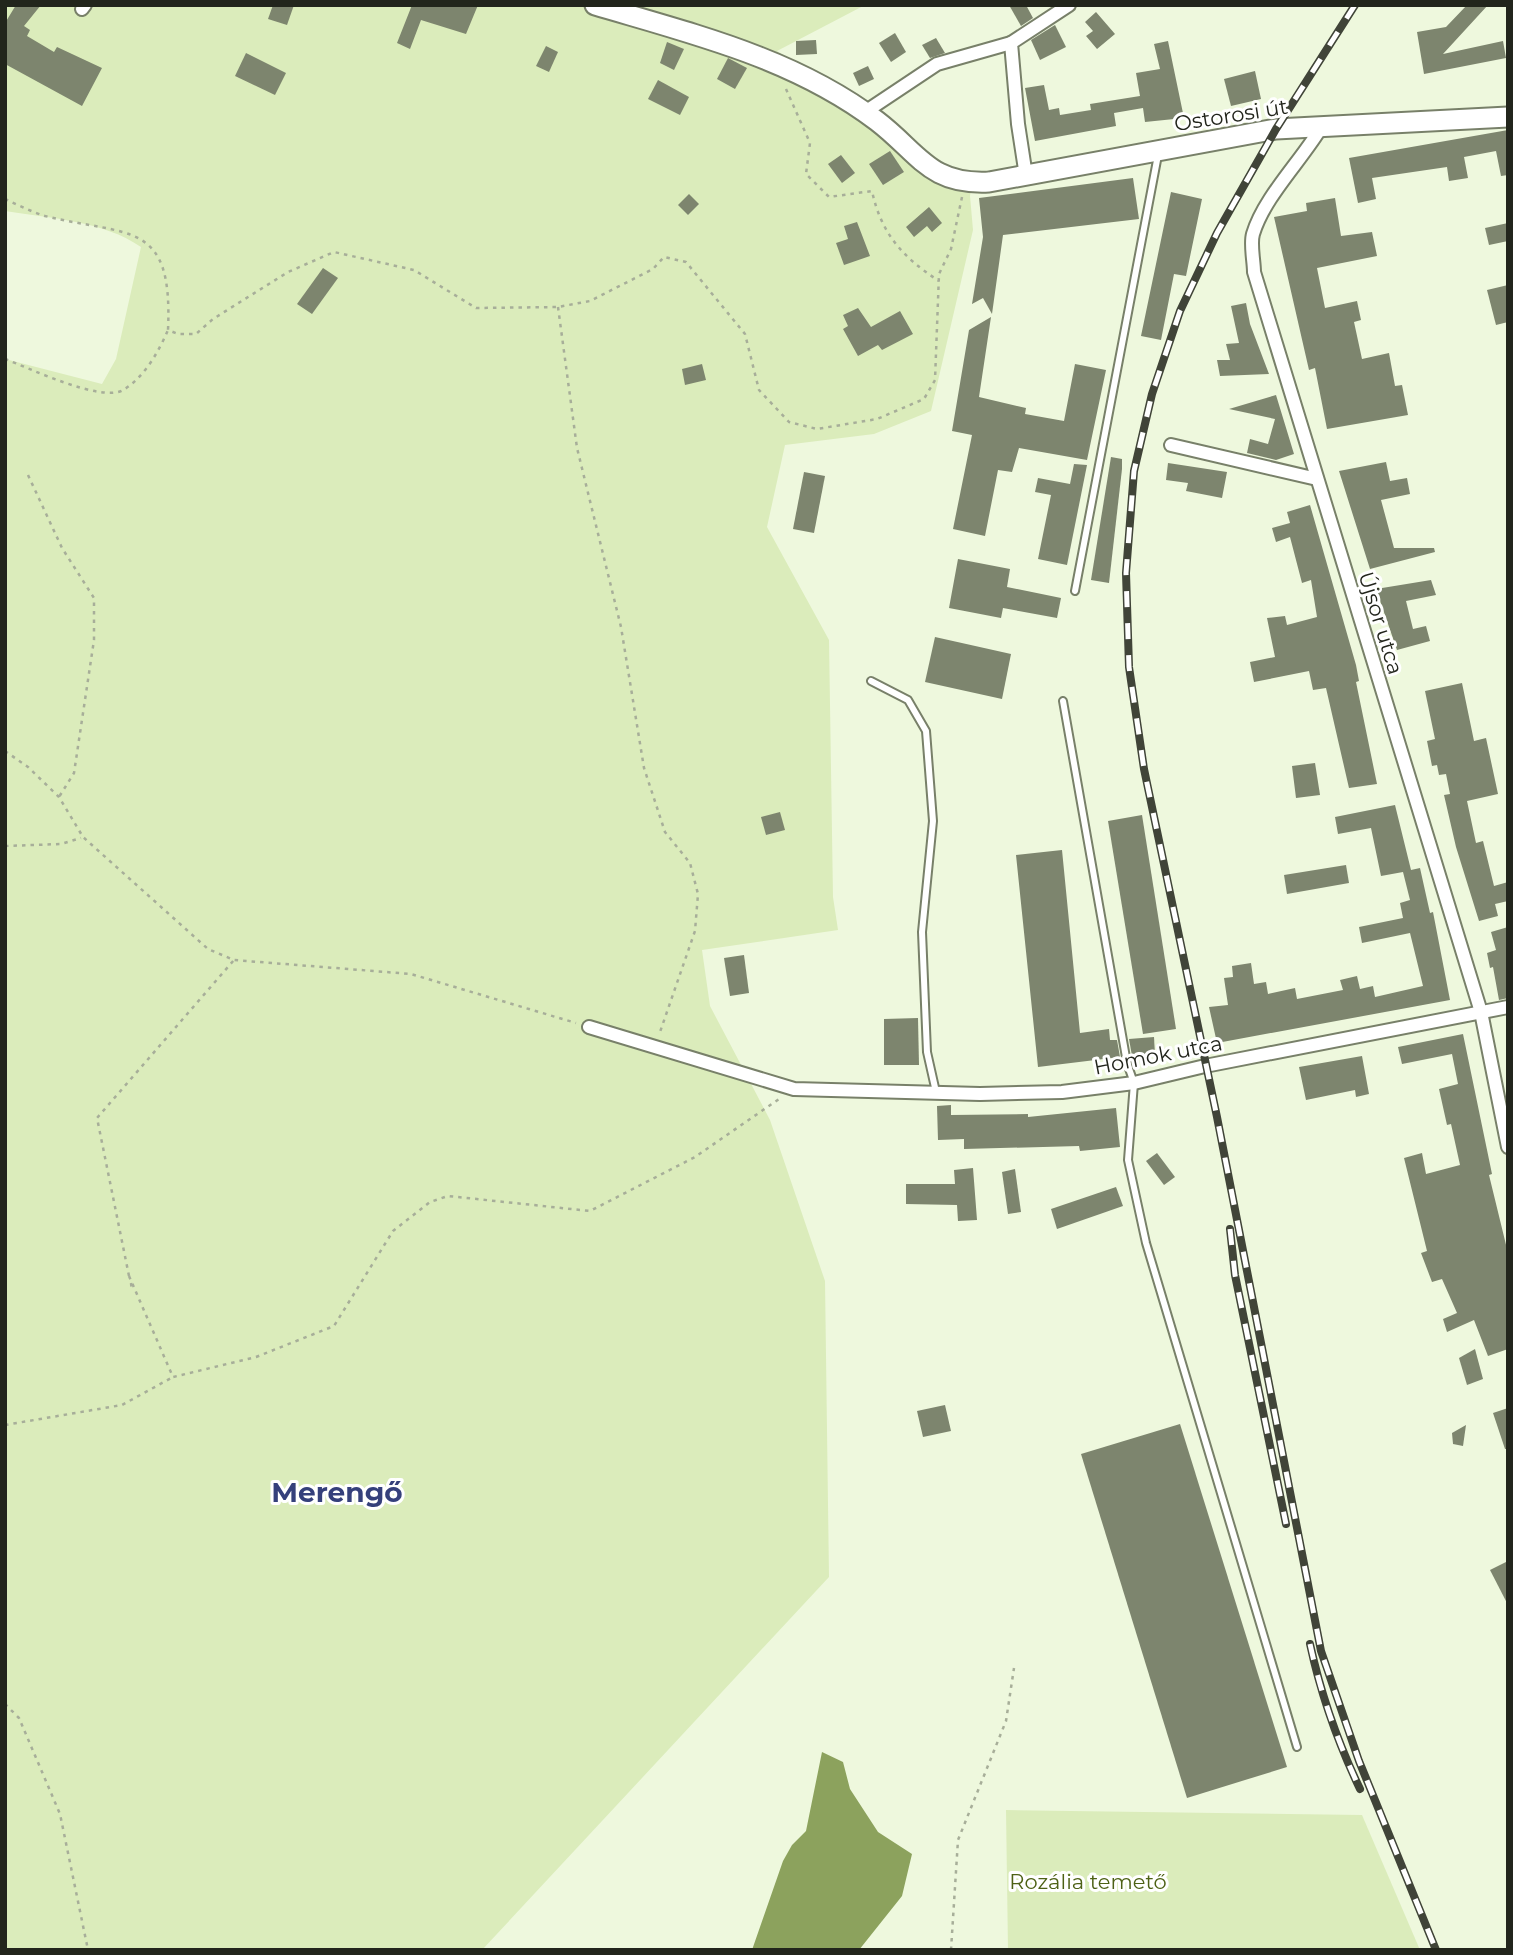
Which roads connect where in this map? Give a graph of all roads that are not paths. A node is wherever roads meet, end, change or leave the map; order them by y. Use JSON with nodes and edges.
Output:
{"nodes":[{"id":1,"x":595,"y":5,"type":"edge"},
{"id":2,"x":1069,"y":5,"type":"edge"},
{"id":3,"x":1011,"y":43,"type":"junction"},
{"id":4,"x":865,"y":113,"type":"junction"},
{"id":5,"x":1508,"y":117,"type":"edge"},
{"id":6,"x":1322,"y":126,"type":"junction"},
{"id":7,"x":1159,"y":150,"type":"junction"},
{"id":8,"x":1026,"y":176,"type":"junction"},
{"id":9,"x":1171,"y":445,"type":"dead end"},
{"id":10,"x":1317,"y":479,"type":"junction"},
{"id":11,"x":1074,"y":591,"type":"dead end"},
{"id":12,"x":870,"y":681,"type":"dead end"},
{"id":13,"x":1063,"y":701,"type":"dead end"},
{"id":14,"x":1508,"y":1007,"type":"edge"},
{"id":15,"x":1481,"y":1012,"type":"junction"},
{"id":16,"x":589,"y":1027,"type":"road end"},
{"id":17,"x":1134,"y":1083,"type":"junction"},
{"id":18,"x":936,"y":1094,"type":"junction"},
{"id":19,"x":1508,"y":1147,"type":"edge"},
{"id":20,"x":1297,"y":1747,"type":"dead end"}],
"edges":[{"from":1,"to":4,"type":"main road"},
{"from":2,"to":3,"type":"street"},
{"from":3,"to":4,"type":"street"},
{"from":3,"to":8,"type":"street"},
{"from":4,"to":8,"type":"main road","name":"Ostorosi út"},
{"from":5,"to":6,"type":"main road","name":"Ostorosi út"},
{"from":6,"to":7,"type":"main road","name":"Ostorosi út"},
{"from":6,"to":10,"type":"street","name":"Újsor utca"},
{"from":7,"to":8,"type":"main road","name":"Ostorosi út"},
{"from":7,"to":11,"type":"lane"},
{"from":9,"to":10,"type":"street"},
{"from":10,"to":15,"type":"street","name":"Újsor utca"},
{"from":12,"to":18,"type":"lane"},
{"from":13,"to":17,"type":"lane"},
{"from":14,"to":15,"type":"street","name":"Homok utca"},
{"from":15,"to":17,"type":"street","name":"Homok utca"},
{"from":15,"to":19,"type":"street","name":"Újsor utca"},
{"from":16,"to":18,"type":"street","name":"Homok utca"},
{"from":17,"to":18,"type":"street","name":"Homok utca"},
{"from":17,"to":20,"type":"lane"}]}
